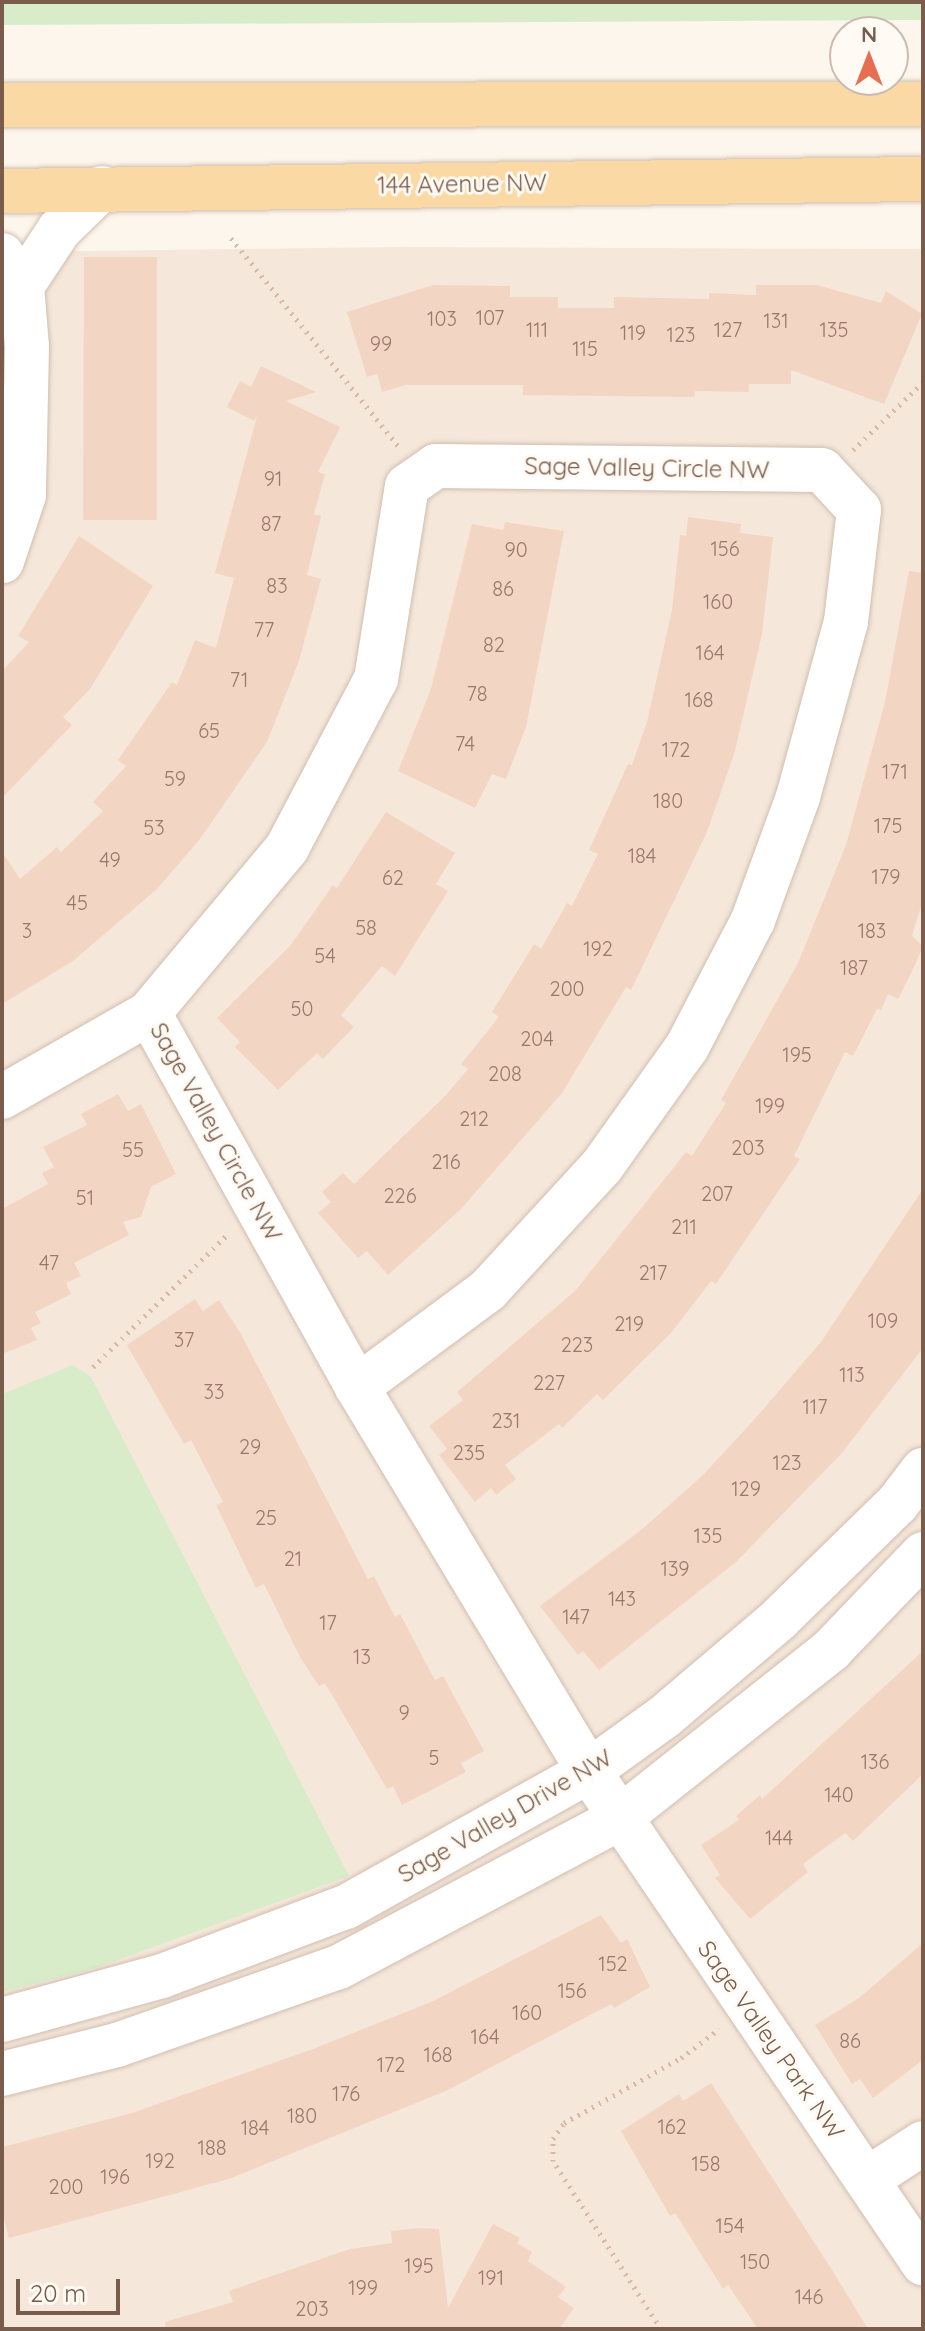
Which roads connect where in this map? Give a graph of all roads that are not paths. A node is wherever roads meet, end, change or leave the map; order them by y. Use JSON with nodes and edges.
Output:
{"nodes":[{"id":1,"x":923,"y":104,"type":"edge"},
{"id":2,"x":2,"y":105,"type":"edge"},
{"id":3,"x":923,"y":179,"type":"edge"},
{"id":4,"x":102,"y":188,"type":"junction"},
{"id":5,"x":2,"y":191,"type":"edge"},
{"id":6,"x":12,"y":271,"type":"edge"},
{"id":7,"x":2,"y":561,"type":"edge"},
{"id":8,"x":149,"y":1013,"type":"junction"},
{"id":9,"x":2,"y":1097,"type":"edge"},
{"id":10,"x":357,"y":1387,"type":"junction"},
{"id":11,"x":923,"y":1470,"type":"edge"},
{"id":12,"x":923,"y":1554,"type":"edge"},
{"id":13,"x":589,"y":1771,"type":"junction"},
{"id":14,"x":618,"y":1819,"type":"junction"},
{"id":15,"x":2,"y":2020,"type":"edge"},
{"id":16,"x":2,"y":2074,"type":"edge"},
{"id":17,"x":923,"y":2143,"type":"edge"},
{"id":18,"x":869,"y":2178,"type":"junction"},
{"id":19,"x":923,"y":2263,"type":"edge"}],
"edges":[{"from":1,"to":2,"type":"main road"},
{"from":3,"to":4,"type":"main road","name":"144 Avenue NW"},
{"from":4,"to":5,"type":"main road","name":"144 Avenue NW"},
{"from":4,"to":6,"type":"street"},
{"from":6,"to":7,"type":"street"},
{"from":8,"to":9,"type":"street"},
{"from":8,"to":10,"type":"street","name":"Sage Valley Circle NW"},
{"from":8,"to":10,"type":"street","name":"Sage Valley Circle NW"},
{"from":10,"to":13,"type":"street","name":"Sage Valley Circle NW"},
{"from":11,"to":13,"type":"street","name":"Sage Valley Drive NW"},
{"from":12,"to":14,"type":"street"},
{"from":13,"to":14,"type":"street","name":"Sage Valley Circle NW"},
{"from":13,"to":15,"type":"street","name":"Sage Valley Drive NW"},
{"from":14,"to":16,"type":"street"},
{"from":14,"to":18,"type":"street","name":"Sage Valley Park NW"},
{"from":17,"to":18,"type":"street"},
{"from":18,"to":19,"type":"street","name":"Sage Valley Park NW"}]}
